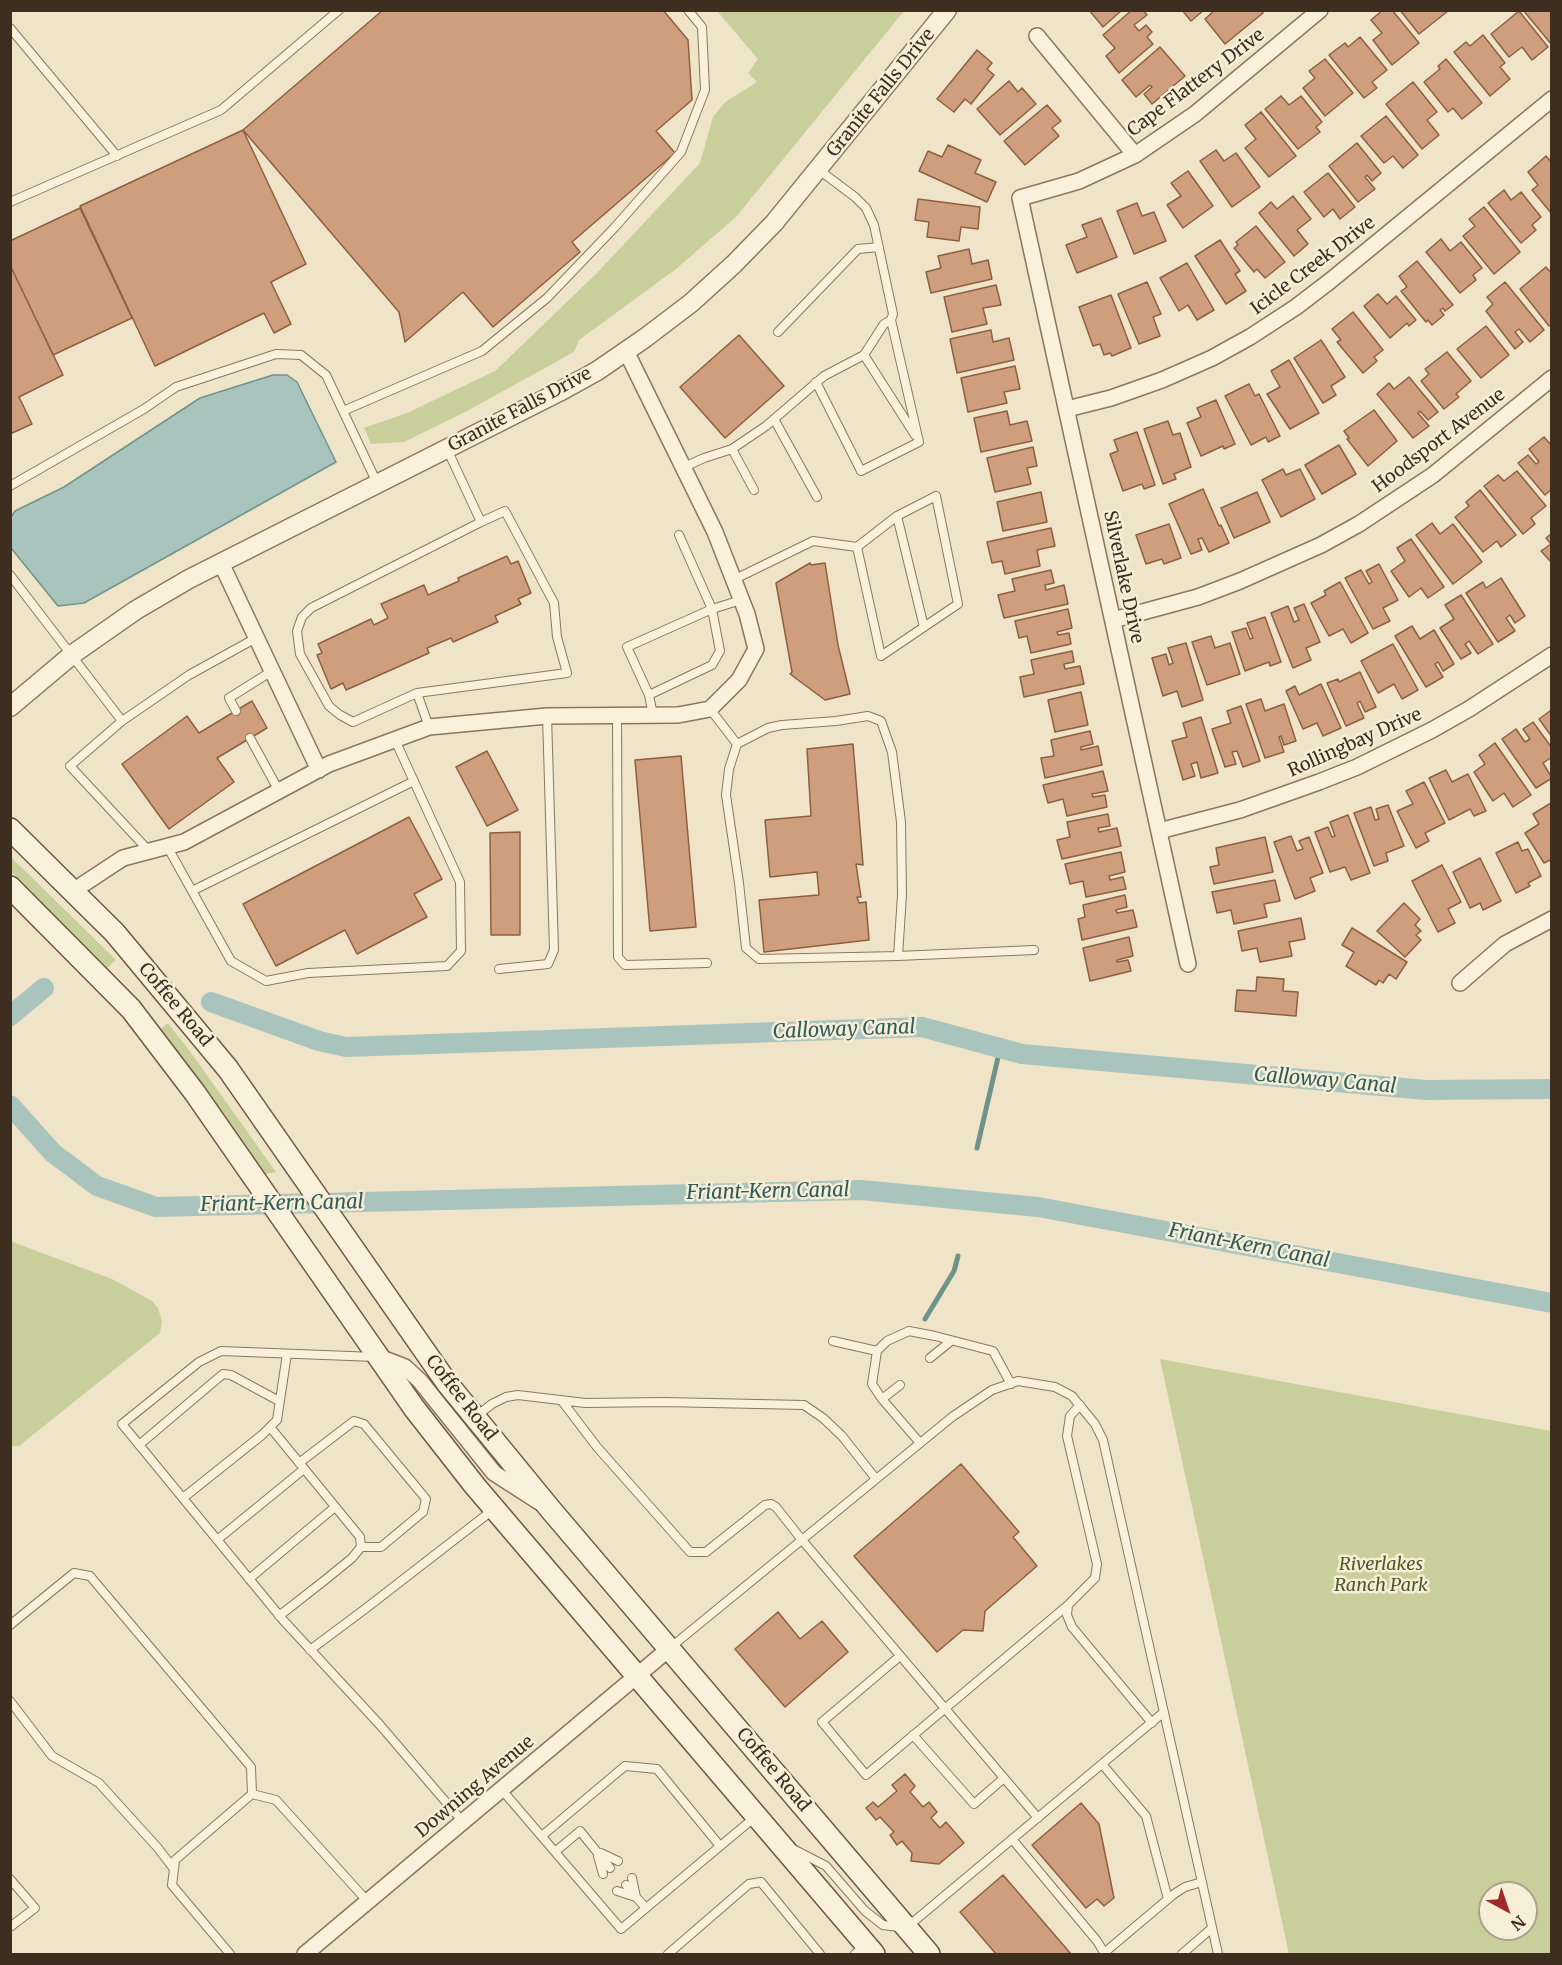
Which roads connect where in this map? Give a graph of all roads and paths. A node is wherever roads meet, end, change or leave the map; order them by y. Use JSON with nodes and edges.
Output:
{"nodes":[{"id":1,"x":339,"y":10,"type":"edge"},
{"id":2,"x":688,"y":10,"type":"edge"},
{"id":3,"x":947,"y":10,"type":"edge"},
{"id":4,"x":1316,"y":12,"type":"edge"},
{"id":5,"x":10,"y":28,"type":"edge"},
{"id":6,"x":1037,"y":36,"type":"dead end"},
{"id":7,"x":1551,"y":99,"type":"edge"},
{"id":8,"x":1135,"y":155,"type":"junction"},
{"id":9,"x":117,"y":156,"type":"junction"},
{"id":10,"x":819,"y":170,"type":"junction"},
{"id":11,"x":1020,"y":198,"type":"joint"},
{"id":12,"x":10,"y":202,"type":"edge"},
{"id":13,"x":879,"y":247,"type":"junction"},
{"id":14,"x":891,"y":320,"type":"junction"},
{"id":15,"x":778,"y":332,"type":"dead end"},
{"id":16,"x":626,"y":351,"type":"junction"},
{"id":17,"x":864,"y":355,"type":"junction"},
{"id":18,"x":1551,"y":378,"type":"edge"},
{"id":19,"x":816,"y":382,"type":"junction"},
{"id":20,"x":1067,"y":409,"type":"junction"},
{"id":21,"x":343,"y":411,"type":"junction"},
{"id":22,"x":774,"y":419,"type":"junction"},
{"id":23,"x":919,"y":442,"type":"junction"},
{"id":24,"x":447,"y":449,"type":"junction"},
{"id":25,"x":732,"y":449,"type":"junction"},
{"id":26,"x":682,"y":468,"type":"junction"},
{"id":27,"x":378,"y":484,"type":"junction"},
{"id":28,"x":10,"y":486,"type":"edge"},
{"id":29,"x":754,"y":490,"type":"dead end"},
{"id":30,"x":817,"y":497,"type":"dead end"},
{"id":31,"x":897,"y":516,"type":"junction"},
{"id":32,"x":481,"y":522,"type":"junction"},
{"id":33,"x":679,"y":535,"type":"dead end"},
{"id":34,"x":857,"y":547,"type":"junction"},
{"id":35,"x":221,"y":563,"type":"junction"},
{"id":36,"x":10,"y":575,"type":"edge"},
{"id":37,"x":733,"y":580,"type":"junction"},
{"id":38,"x":741,"y":600,"type":"junction"},
{"id":39,"x":712,"y":609,"type":"junction"},
{"id":40,"x":1113,"y":620,"type":"junction"},
{"id":41,"x":924,"y":627,"type":"junction"},
{"id":42,"x":256,"y":638,"type":"junction"},
{"id":43,"x":73,"y":654,"type":"junction"},
{"id":44,"x":1551,"y":655,"type":"edge"},
{"id":45,"x":273,"y":671,"type":"junction"},
{"id":46,"x":417,"y":693,"type":"junction"},
{"id":47,"x":649,"y":694,"type":"junction"},
{"id":48,"x":10,"y":707,"type":"edge"},
{"id":49,"x":710,"y":709,"type":"junction"},
{"id":50,"x":236,"y":711,"type":"dead end"},
{"id":51,"x":617,"y":715,"type":"junction"},
{"id":52,"x":653,"y":715,"type":"junction"},
{"id":53,"x":546,"y":716,"type":"junction"},
{"id":54,"x":122,"y":720,"type":"junction"},
{"id":55,"x":429,"y":727,"type":"junction"},
{"id":56,"x":250,"y":738,"type":"dead end"},
{"id":57,"x":395,"y":740,"type":"junction"},
{"id":58,"x":737,"y":744,"type":"junction"},
{"id":59,"x":319,"y":770,"type":"junction"},
{"id":60,"x":414,"y":781,"type":"junction"},
{"id":61,"x":279,"y":791,"type":"junction"},
{"id":62,"x":10,"y":829,"type":"edge"},
{"id":63,"x":1159,"y":831,"type":"junction"},
{"id":64,"x":167,"y":846,"type":"junction"},
{"id":65,"x":149,"y":851,"type":"junction"},
{"id":66,"x":10,"y":887,"type":"edge"},
{"id":67,"x":73,"y":891,"type":"junction"},
{"id":68,"x":192,"y":891,"type":"junction"},
{"id":69,"x":1551,"y":919,"type":"edge"},
{"id":70,"x":1034,"y":950,"type":"dead end"},
{"id":71,"x":898,"y":956,"type":"junction"},
{"id":72,"x":706,"y":963,"type":"dead end"},
{"id":73,"x":1188,"y":964,"type":"dead end"},
{"id":74,"x":499,"y":969,"type":"dead end"},
{"id":75,"x":1460,"y":983,"type":"dead end"},
{"id":76,"x":833,"y":1341,"type":"dead end"},
{"id":77,"x":951,"y":1341,"type":"junction"},
{"id":78,"x":877,"y":1351,"type":"junction"},
{"id":79,"x":287,"y":1354,"type":"junction"},
{"id":80,"x":379,"y":1357,"type":"junction"},
{"id":81,"x":930,"y":1358,"type":"dead end"},
{"id":82,"x":1011,"y":1384,"type":"junction"},
{"id":83,"x":900,"y":1385,"type":"dead end"},
{"id":84,"x":882,"y":1399,"type":"junction"},
{"id":85,"x":279,"y":1401,"type":"junction"},
{"id":86,"x":562,"y":1401,"type":"junction"},
{"id":87,"x":1080,"y":1405,"type":"junction"},
{"id":88,"x":475,"y":1417,"type":"junction"},
{"id":89,"x":270,"y":1427,"type":"junction"},
{"id":90,"x":920,"y":1443,"type":"junction"},
{"id":91,"x":139,"y":1445,"type":"junction"},
{"id":92,"x":302,"y":1466,"type":"junction"},
{"id":93,"x":876,"y":1479,"type":"junction"},
{"id":94,"x":183,"y":1498,"type":"junction"},
{"id":95,"x":335,"y":1507,"type":"junction"},
{"id":96,"x":494,"y":1509,"type":"junction"},
{"id":97,"x":551,"y":1510,"type":"junction"},
{"id":98,"x":217,"y":1539,"type":"junction"},
{"id":99,"x":802,"y":1540,"type":"junction"},
{"id":100,"x":361,"y":1547,"type":"junction"},
{"id":101,"x":249,"y":1579,"type":"junction"},
{"id":102,"x":1068,"y":1605,"type":"junction"},
{"id":103,"x":279,"y":1616,"type":"junction"},
{"id":104,"x":10,"y":1625,"type":"edge"},
{"id":105,"x":670,"y":1648,"type":"junction"},
{"id":106,"x":310,"y":1650,"type":"junction"},
{"id":107,"x":900,"y":1656,"type":"junction"},
{"id":108,"x":638,"y":1675,"type":"junction"},
{"id":109,"x":10,"y":1701,"type":"edge"},
{"id":110,"x":945,"y":1708,"type":"junction"},
{"id":111,"x":1164,"y":1712,"type":"junction"},
{"id":112,"x":1152,"y":1723,"type":"junction"},
{"id":113,"x":913,"y":1735,"type":"junction"},
{"id":114,"x":1102,"y":1764,"type":"junction"},
{"id":115,"x":1004,"y":1778,"type":"junction"},
{"id":116,"x":502,"y":1790,"type":"junction"},
{"id":117,"x":252,"y":1794,"type":"junction"},
{"id":118,"x":757,"y":1816,"type":"junction"},
{"id":119,"x":1038,"y":1818,"type":"junction"},
{"id":120,"x":463,"y":1822,"type":"junction"},
{"id":121,"x":543,"y":1835,"type":"junction"},
{"id":122,"x":1012,"y":1839,"type":"junction"},
{"id":123,"x":780,"y":1843,"type":"junction"},
{"id":124,"x":720,"y":1846,"type":"junction"},
{"id":125,"x":556,"y":1851,"type":"junction"},
{"id":126,"x":597,"y":1852,"type":"junction"},
{"id":127,"x":618,"y":1861,"type":"dead end"},
{"id":128,"x":610,"y":1868,"type":"dead end"},
{"id":129,"x":174,"y":1869,"type":"junction"},
{"id":130,"x":603,"y":1874,"type":"dead end"},
{"id":131,"x":632,"y":1878,"type":"dead end"},
{"id":132,"x":10,"y":1879,"type":"edge"},
{"id":133,"x":1202,"y":1882,"type":"junction"},
{"id":134,"x":626,"y":1885,"type":"dead end"},
{"id":135,"x":616,"y":1891,"type":"dead end"},
{"id":136,"x":636,"y":1897,"type":"junction"},
{"id":137,"x":1168,"y":1899,"type":"junction"},
{"id":138,"x":368,"y":1902,"type":"junction"},
{"id":139,"x":646,"y":1908,"type":"junction"},
{"id":140,"x":10,"y":1927,"type":"edge"},
{"id":141,"x":906,"y":1928,"type":"junction"},
{"id":142,"x":1212,"y":1928,"type":"junction"},
{"id":143,"x":865,"y":1951,"type":"edge"},
{"id":144,"x":230,"y":1954,"type":"edge"},
{"id":145,"x":305,"y":1954,"type":"edge"},
{"id":146,"x":668,"y":1954,"type":"edge"},
{"id":147,"x":820,"y":1954,"type":"edge"},
{"id":148,"x":929,"y":1954,"type":"edge"},
{"id":149,"x":1105,"y":1954,"type":"edge"},
{"id":150,"x":1182,"y":1954,"type":"edge"},
{"id":151,"x":1218,"y":1954,"type":"edge"}],
"edges":[{"from":1,"to":9,"type":"lane"},
{"from":2,"to":21,"type":"lane"},
{"from":3,"to":10,"type":"street","name":"Granite Falls Drive"},
{"from":4,"to":8,"type":"street","name":"Cape Flattery Drive"},
{"from":5,"to":9,"type":"lane"},
{"from":6,"to":8,"type":"street"},
{"from":7,"to":20,"type":"street","name":"Icicle Creek Drive"},
{"from":8,"to":11,"type":"street","name":"Cape Flattery Drive"},
{"from":9,"to":12,"type":"lane"},
{"from":10,"to":13,"type":"lane"},
{"from":10,"to":16,"type":"street","name":"Granite Falls Drive"},
{"from":11,"to":20,"type":"street","name":"Silverlake Drive"},
{"from":13,"to":14,"type":"lane"},
{"from":13,"to":15,"type":"lane"},
{"from":14,"to":17,"type":"lane"},
{"from":14,"to":23,"type":"lane"},
{"from":16,"to":24,"type":"street","name":"Granite Falls Drive"},
{"from":16,"to":26,"type":"street"},
{"from":17,"to":19,"type":"lane"},
{"from":17,"to":23,"type":"lane"},
{"from":18,"to":40,"type":"street","name":"Hoodsport Avenue"},
{"from":19,"to":22,"type":"lane"},
{"from":19,"to":23,"type":"lane"},
{"from":20,"to":40,"type":"street","name":"Silverlake Drive"},
{"from":21,"to":27,"type":"lane"},
{"from":21,"to":28,"type":"lane"},
{"from":22,"to":25,"type":"lane"},
{"from":22,"to":30,"type":"lane"},
{"from":24,"to":27,"type":"street","name":"Granite Falls Drive"},
{"from":24,"to":32,"type":"lane"},
{"from":25,"to":26,"type":"lane"},
{"from":25,"to":29,"type":"lane"},
{"from":26,"to":37,"type":"street"},
{"from":27,"to":35,"type":"street","name":"Granite Falls Drive"},
{"from":31,"to":34,"type":"lane"},
{"from":31,"to":41,"type":"lane"},
{"from":31,"to":41,"type":"lane"},
{"from":32,"to":46,"type":"lane"},
{"from":32,"to":46,"type":"lane"},
{"from":33,"to":39,"type":"lane"},
{"from":34,"to":37,"type":"lane"},
{"from":34,"to":41,"type":"lane"},
{"from":35,"to":42,"type":"street"},
{"from":35,"to":43,"type":"street","name":"Granite Falls Drive"},
{"from":36,"to":43,"type":"lane"},
{"from":37,"to":38,"type":"street"},
{"from":38,"to":39,"type":"lane"},
{"from":38,"to":49,"type":"street"},
{"from":39,"to":47,"type":"lane"},
{"from":39,"to":47,"type":"lane"},
{"from":40,"to":63,"type":"street","name":"Silverlake Drive"},
{"from":42,"to":45,"type":"street"},
{"from":42,"to":54,"type":"lane"},
{"from":43,"to":48,"type":"street","name":"Granite Falls Drive"},
{"from":43,"to":54,"type":"lane"},
{"from":44,"to":63,"type":"street","name":"Rollingbay Drive"},
{"from":45,"to":50,"type":"lane"},
{"from":45,"to":59,"type":"street"},
{"from":46,"to":55,"type":"lane"},
{"from":47,"to":52,"type":"lane"},
{"from":49,"to":52,"type":"street"},
{"from":49,"to":58,"type":"lane"},
{"from":51,"to":52,"type":"street"},
{"from":51,"to":53,"type":"street"},
{"from":51,"to":72,"type":"lane"},
{"from":53,"to":55,"type":"street"},
{"from":53,"to":74,"type":"lane"},
{"from":54,"to":65,"type":"lane"},
{"from":55,"to":57,"type":"street"},
{"from":56,"to":61,"type":"lane"},
{"from":57,"to":59,"type":"street"},
{"from":57,"to":60,"type":"lane"},
{"from":58,"to":71,"type":"lane"},
{"from":58,"to":71,"type":"lane"},
{"from":59,"to":61,"type":"street"},
{"from":60,"to":68,"type":"lane"},
{"from":60,"to":68,"type":"lane"},
{"from":61,"to":64,"type":"street"},
{"from":62,"to":67,"type":"main road","name":"Coffee Road"},
{"from":63,"to":73,"type":"street","name":"Silverlake Drive"},
{"from":64,"to":65,"type":"street"},
{"from":64,"to":68,"type":"lane"},
{"from":65,"to":67,"type":"street"},
{"from":66,"to":80,"type":"main road","name":"Coffee Road"},
{"from":67,"to":88,"type":"main road","name":"Coffee Road"},
{"from":69,"to":75,"type":"street"},
{"from":70,"to":71,"type":"lane"},
{"from":76,"to":78,"type":"lane"},
{"from":77,"to":78,"type":"lane"},
{"from":77,"to":81,"type":"lane"},
{"from":77,"to":82,"type":"lane"},
{"from":78,"to":84,"type":"lane"},
{"from":79,"to":80,"type":"lane"},
{"from":79,"to":85,"type":"lane"},
{"from":79,"to":91,"type":"lane"},
{"from":80,"to":96,"type":"main road","name":"Coffee Road"},
{"from":80,"to":97,"type":"street"},
{"from":82,"to":87,"type":"lane"},
{"from":82,"to":90,"type":"lane"},
{"from":83,"to":84,"type":"lane"},
{"from":84,"to":90,"type":"lane"},
{"from":85,"to":89,"type":"lane"},
{"from":85,"to":91,"type":"lane"},
{"from":86,"to":88,"type":"lane"},
{"from":86,"to":93,"type":"lane"},
{"from":86,"to":99,"type":"lane"},
{"from":87,"to":102,"type":"lane"},
{"from":87,"to":111,"type":"lane"},
{"from":88,"to":97,"type":"main road","name":"Coffee Road"},
{"from":89,"to":92,"type":"lane"},
{"from":89,"to":94,"type":"lane"},
{"from":90,"to":93,"type":"lane"},
{"from":91,"to":94,"type":"lane"},
{"from":92,"to":95,"type":"lane"},
{"from":92,"to":98,"type":"lane"},
{"from":92,"to":100,"type":"lane"},
{"from":93,"to":99,"type":"lane"},
{"from":94,"to":98,"type":"lane"},
{"from":95,"to":100,"type":"lane"},
{"from":95,"to":101,"type":"lane"},
{"from":96,"to":106,"type":"lane"},
{"from":96,"to":108,"type":"main road","name":"Coffee Road"},
{"from":97,"to":105,"type":"main road","name":"Coffee Road"},
{"from":98,"to":101,"type":"lane"},
{"from":99,"to":105,"type":"lane"},
{"from":99,"to":107,"type":"lane"},
{"from":100,"to":103,"type":"lane"},
{"from":101,"to":103,"type":"lane"},
{"from":102,"to":110,"type":"lane"},
{"from":102,"to":112,"type":"lane"},
{"from":103,"to":106,"type":"lane"},
{"from":104,"to":117,"type":"lane"},
{"from":105,"to":108,"type":"street","name":"Downing Avenue"},
{"from":105,"to":141,"type":"main road","name":"Coffee Road"},
{"from":106,"to":120,"type":"lane"},
{"from":107,"to":110,"type":"lane"},
{"from":107,"to":113,"type":"lane"},
{"from":108,"to":116,"type":"street","name":"Downing Avenue"},
{"from":108,"to":118,"type":"main road","name":"Coffee Road"},
{"from":109,"to":129,"type":"lane"},
{"from":110,"to":113,"type":"lane"},
{"from":110,"to":115,"type":"lane"},
{"from":111,"to":112,"type":"lane"},
{"from":111,"to":133,"type":"lane"},
{"from":112,"to":114,"type":"lane"},
{"from":113,"to":115,"type":"lane"},
{"from":114,"to":119,"type":"lane"},
{"from":114,"to":137,"type":"lane"},
{"from":115,"to":119,"type":"lane"},
{"from":116,"to":120,"type":"street","name":"Downing Avenue"},
{"from":116,"to":121,"type":"lane"},
{"from":117,"to":129,"type":"lane"},
{"from":117,"to":138,"type":"lane"},
{"from":118,"to":123,"type":"main road","name":"Coffee Road"},
{"from":118,"to":124,"type":"lane"},
{"from":119,"to":122,"type":"lane"},
{"from":120,"to":138,"type":"street","name":"Downing Avenue"},
{"from":121,"to":124,"type":"lane"},
{"from":121,"to":125,"type":"lane"},
{"from":122,"to":141,"type":"lane"},
{"from":122,"to":149,"type":"lane"},
{"from":123,"to":141,"type":"lane"},
{"from":123,"to":143,"type":"main road","name":"Coffee Road"},
{"from":124,"to":139,"type":"lane"},
{"from":125,"to":126,"type":"lane"},
{"from":125,"to":139,"type":"lane"},
{"from":126,"to":127,"type":"lane"},
{"from":126,"to":128,"type":"lane"},
{"from":126,"to":130,"type":"lane"},
{"from":129,"to":144,"type":"lane"},
{"from":131,"to":136,"type":"lane"},
{"from":132,"to":140,"type":"lane"},
{"from":133,"to":137,"type":"lane"},
{"from":133,"to":142,"type":"lane"},
{"from":134,"to":136,"type":"lane"},
{"from":135,"to":136,"type":"lane"},
{"from":136,"to":139,"type":"lane"},
{"from":137,"to":149,"type":"lane"},
{"from":138,"to":145,"type":"street","name":"Downing Avenue"},
{"from":141,"to":148,"type":"main road","name":"Coffee Road"},
{"from":142,"to":150,"type":"lane"},
{"from":142,"to":151,"type":"lane"},
{"from":146,"to":147,"type":"lane"}]}
